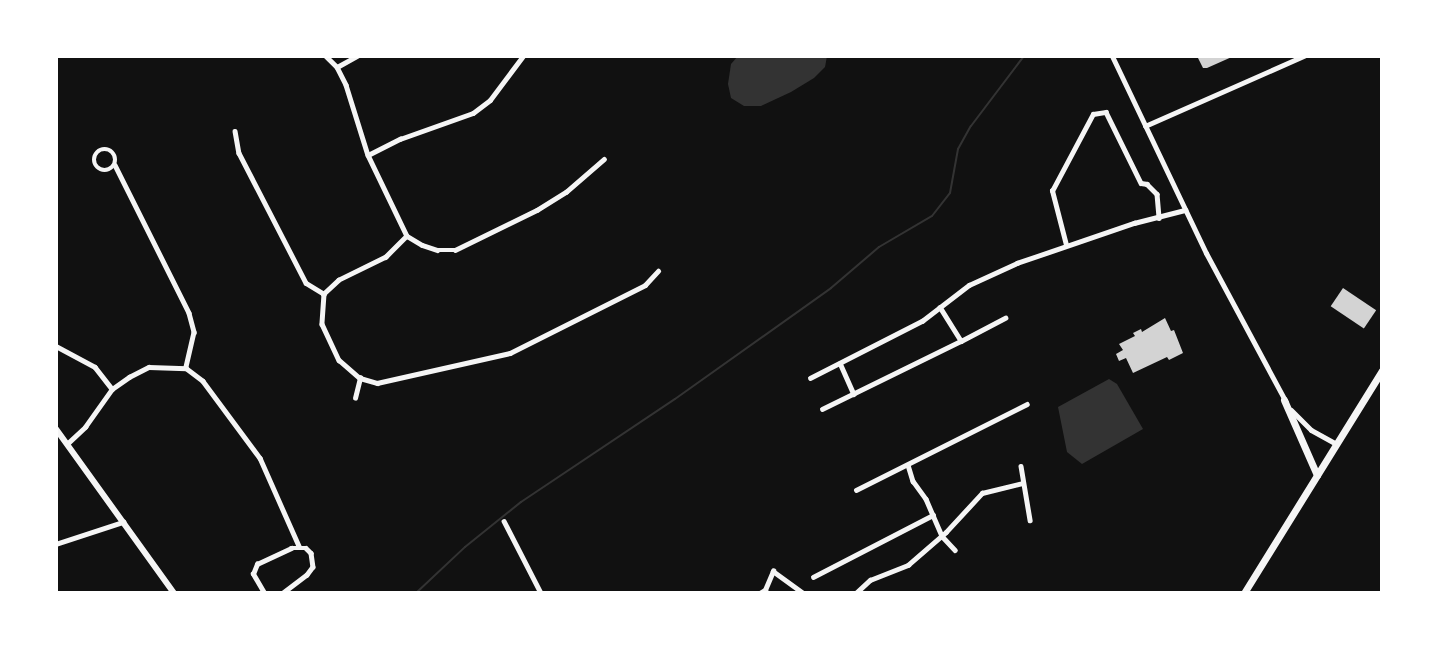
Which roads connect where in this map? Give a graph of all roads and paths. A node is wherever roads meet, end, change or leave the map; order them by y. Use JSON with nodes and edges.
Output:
{"nodes":[{"id":1,"x":326,"y":56,"type":"edge"},
{"id":2,"x":357,"y":56,"type":"edge"},
{"id":3,"x":523,"y":56,"type":"edge"},
{"id":4,"x":1112,"y":56,"type":"edge"},
{"id":5,"x":1304,"y":56,"type":"edge"},
{"id":6,"x":337,"y":67,"type":"junction"},
{"id":7,"x":1145,"y":126,"type":"junction"},
{"id":8,"x":234,"y":131,"type":"dead end"},
{"id":9,"x":368,"y":155,"type":"junction"},
{"id":10,"x":604,"y":159,"type":"dead end"},
{"id":11,"x":115,"y":165,"type":"junction"},
{"id":12,"x":1185,"y":211,"type":"junction"},
{"id":13,"x":1159,"y":218,"type":"junction"},
{"id":14,"x":407,"y":236,"type":"junction"},
{"id":15,"x":1066,"y":245,"type":"junction"},
{"id":16,"x":658,"y":271,"type":"dead end"},
{"id":17,"x":324,"y":294,"type":"junction"},
{"id":18,"x":940,"y":307,"type":"junction"},
{"id":19,"x":1006,"y":318,"type":"dead end"},
{"id":20,"x":961,"y":341,"type":"junction"},
{"id":21,"x":56,"y":346,"type":"edge"},
{"id":22,"x":839,"y":363,"type":"junction"},
{"id":23,"x":186,"y":368,"type":"junction"},
{"id":24,"x":1382,"y":370,"type":"edge"},
{"id":25,"x":360,"y":378,"type":"junction"},
{"id":26,"x":810,"y":378,"type":"dead end"},
{"id":27,"x":112,"y":390,"type":"junction"},
{"id":28,"x":854,"y":394,"type":"junction"},
{"id":29,"x":355,"y":398,"type":"dead end"},
{"id":30,"x":1284,"y":400,"type":"junction"},
{"id":31,"x":1027,"y":404,"type":"dead end"},
{"id":32,"x":822,"y":409,"type":"dead end"},
{"id":33,"x":56,"y":429,"type":"edge"},
{"id":34,"x":67,"y":444,"type":"junction"},
{"id":35,"x":1336,"y":444,"type":"junction"},
{"id":36,"x":908,"y":465,"type":"junction"},
{"id":37,"x":1021,"y":466,"type":"dead end"},
{"id":38,"x":1317,"y":475,"type":"junction"},
{"id":39,"x":1023,"y":483,"type":"junction"},
{"id":40,"x":856,"y":490,"type":"dead end"},
{"id":41,"x":933,"y":515,"type":"junction"},
{"id":42,"x":1030,"y":520,"type":"dead end"},
{"id":43,"x":123,"y":522,"type":"junction"},
{"id":44,"x":504,"y":522,"type":"dead end"},
{"id":45,"x":942,"y":536,"type":"junction"},
{"id":46,"x":56,"y":544,"type":"edge"},
{"id":47,"x":299,"y":546,"type":"junction"},
{"id":48,"x":955,"y":550,"type":"dead end"},
{"id":49,"x":813,"y":577,"type":"dead end"},
{"id":50,"x":174,"y":593,"type":"edge"},
{"id":51,"x":264,"y":593,"type":"edge"},
{"id":52,"x":283,"y":593,"type":"edge"},
{"id":53,"x":541,"y":593,"type":"edge"},
{"id":54,"x":761,"y":593,"type":"edge"},
{"id":55,"x":803,"y":593,"type":"edge"},
{"id":56,"x":856,"y":593,"type":"edge"},
{"id":57,"x":1244,"y":593,"type":"edge"}],
"edges":[{"from":1,"to":6,"type":"street"},
{"from":2,"to":6,"type":"street"},
{"from":3,"to":9,"type":"street"},
{"from":4,"to":7,"type":"street"},
{"from":5,"to":7,"type":"street"},
{"from":6,"to":9,"type":"street"},
{"from":7,"to":12,"type":"street"},
{"from":8,"to":17,"type":"street"},
{"from":9,"to":14,"type":"street"},
{"from":10,"to":14,"type":"street"},
{"from":11,"to":11,"type":"street"},
{"from":11,"to":23,"type":"street"},
{"from":12,"to":13,"type":"street"},
{"from":12,"to":30,"type":"street"},
{"from":13,"to":15,"type":"street"},
{"from":13,"to":15,"type":"street"},
{"from":14,"to":17,"type":"street"},
{"from":15,"to":18,"type":"street"},
{"from":16,"to":25,"type":"street"},
{"from":17,"to":25,"type":"street"},
{"from":18,"to":20,"type":"street"},
{"from":18,"to":22,"type":"street"},
{"from":19,"to":20,"type":"street"},
{"from":20,"to":28,"type":"street"},
{"from":21,"to":27,"type":"street"},
{"from":22,"to":26,"type":"street"},
{"from":22,"to":28,"type":"street"},
{"from":23,"to":27,"type":"street"},
{"from":23,"to":47,"type":"street"},
{"from":24,"to":35,"type":"highway"},
{"from":25,"to":29,"type":"street"},
{"from":27,"to":34,"type":"street"},
{"from":28,"to":32,"type":"street"},
{"from":30,"to":35,"type":"street"},
{"from":30,"to":38,"type":"highway"},
{"from":31,"to":36,"type":"street"},
{"from":33,"to":34,"type":"main road"},
{"from":34,"to":43,"type":"main road"},
{"from":35,"to":38,"type":"highway"},
{"from":36,"to":40,"type":"street"},
{"from":36,"to":41,"type":"street"},
{"from":37,"to":39,"type":"street"},
{"from":38,"to":57,"type":"highway"},
{"from":39,"to":42,"type":"street"},
{"from":39,"to":45,"type":"street"},
{"from":41,"to":45,"type":"street"},
{"from":41,"to":49,"type":"street"},
{"from":43,"to":46,"type":"street"},
{"from":43,"to":50,"type":"main road"},
{"from":44,"to":53,"type":"street"},
{"from":45,"to":48,"type":"street"},
{"from":45,"to":56,"type":"street"},
{"from":47,"to":51,"type":"street"},
{"from":47,"to":52,"type":"street"},
{"from":54,"to":55,"type":"street"}]}
